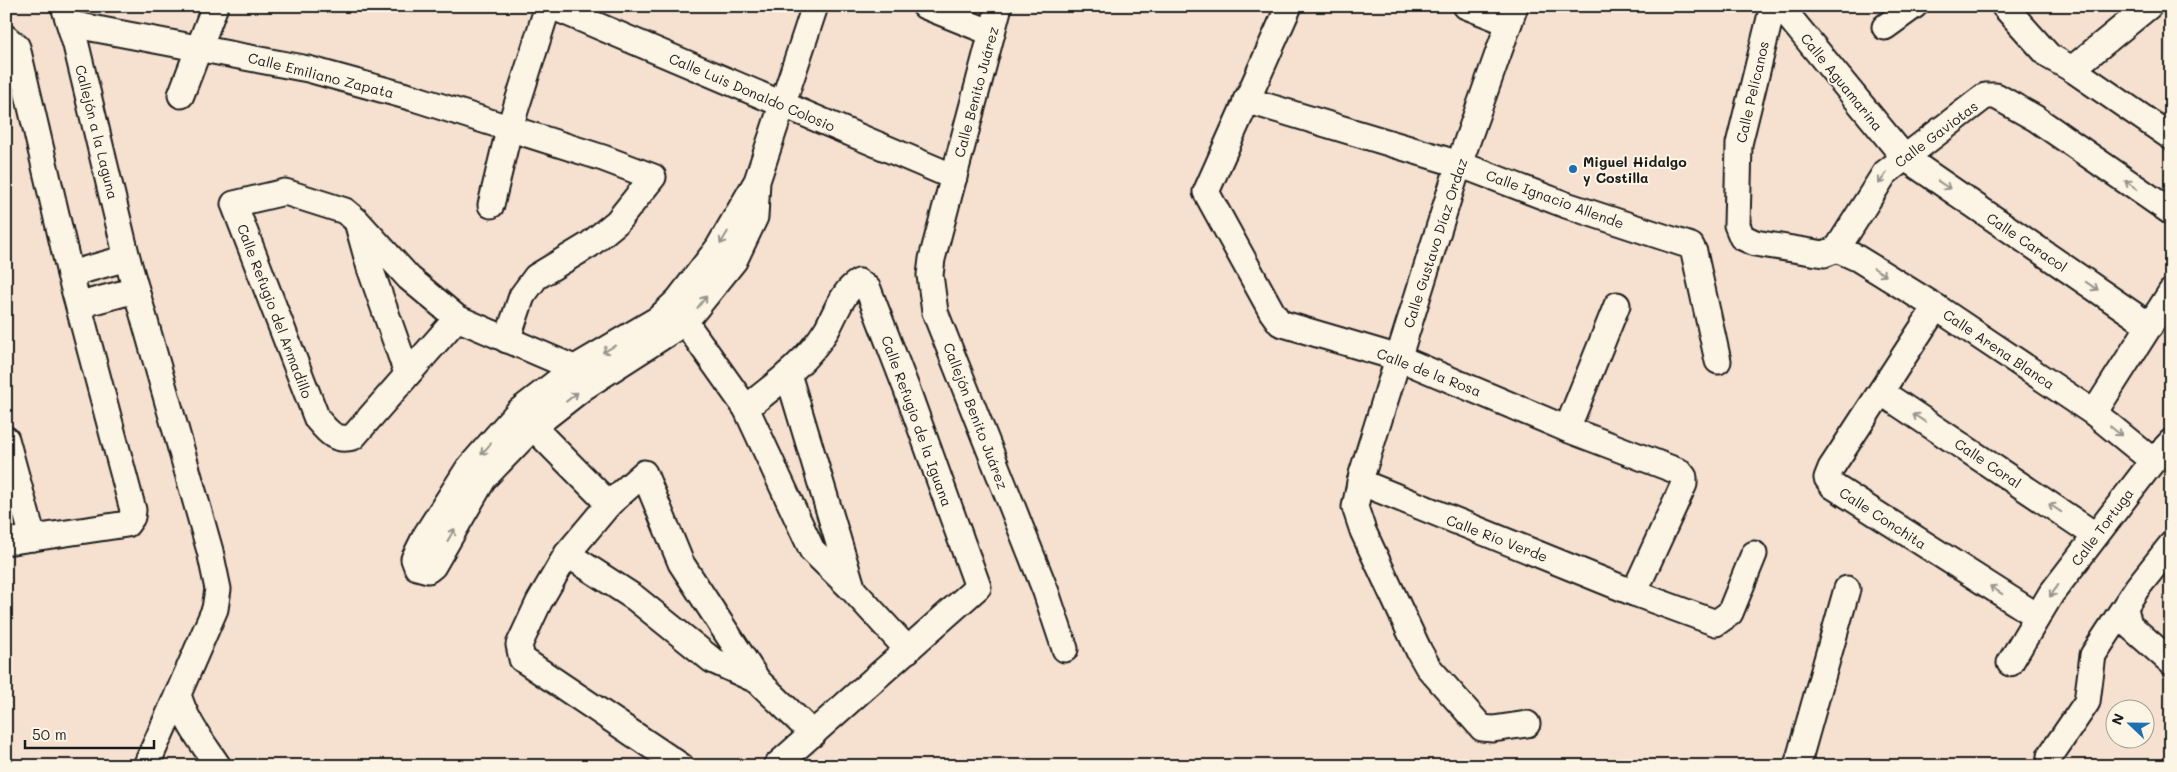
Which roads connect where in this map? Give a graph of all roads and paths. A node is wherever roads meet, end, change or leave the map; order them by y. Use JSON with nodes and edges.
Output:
{"nodes":[{"id":1,"x":215,"y":6,"type":"edge"},
{"id":2,"x":549,"y":6,"type":"edge"},
{"id":3,"x":816,"y":6,"type":"edge"},
{"id":4,"x":925,"y":6,"type":"edge"},
{"id":5,"x":998,"y":6,"type":"edge"},
{"id":6,"x":1289,"y":6,"type":"edge"},
{"id":7,"x":1466,"y":6,"type":"edge"},
{"id":8,"x":1773,"y":6,"type":"edge"},
{"id":9,"x":1780,"y":6,"type":"edge"},
{"id":10,"x":1914,"y":6,"type":"edge"},
{"id":11,"x":2004,"y":6,"type":"edge"},
{"id":12,"x":2149,"y":6,"type":"edge"},
{"id":13,"x":67,"y":15,"type":"edge"},
{"id":14,"x":1512,"y":15,"type":"edge"},
{"id":15,"x":1885,"y":28,"type":"dead end"},
{"id":16,"x":992,"y":32,"type":"junction"},
{"id":17,"x":6,"y":38,"type":"edge"},
{"id":18,"x":198,"y":49,"type":"junction"},
{"id":19,"x":2072,"y":68,"type":"junction"},
{"id":20,"x":181,"y":95,"type":"dead end"},
{"id":21,"x":1246,"y":100,"type":"junction"},
{"id":22,"x":783,"y":105,"type":"junction"},
{"id":23,"x":509,"y":130,"type":"junction"},
{"id":24,"x":2171,"y":137,"type":"edge"},
{"id":25,"x":1904,"y":157,"type":"junction"},
{"id":26,"x":1459,"y":164,"type":"junction"},
{"id":27,"x":954,"y":177,"type":"junction"},
{"id":28,"x":757,"y":181,"type":"junction"},
{"id":29,"x":491,"y":205,"type":"dead end"},
{"id":30,"x":2171,"y":212,"type":"edge"},
{"id":31,"x":357,"y":221,"type":"junction"},
{"id":32,"x":1837,"y":248,"type":"junction"},
{"id":33,"x":127,"y":258,"type":"junction"},
{"id":34,"x":70,"y":274,"type":"junction"},
{"id":35,"x":136,"y":290,"type":"junction"},
{"id":36,"x":2171,"y":292,"type":"edge"},
{"id":37,"x":79,"y":305,"type":"junction"},
{"id":38,"x":1617,"y":305,"type":"dead end"},
{"id":39,"x":1936,"y":307,"type":"junction"},
{"id":40,"x":457,"y":318,"type":"junction"},
{"id":41,"x":686,"y":322,"type":"junction"},
{"id":42,"x":2150,"y":326,"type":"junction"},
{"id":43,"x":507,"y":340,"type":"junction"},
{"id":44,"x":1398,"y":358,"type":"junction"},
{"id":45,"x":1718,"y":361,"type":"dead end"},
{"id":46,"x":576,"y":368,"type":"junction"},
{"id":47,"x":408,"y":373,"type":"junction"},
{"id":48,"x":788,"y":374,"type":"junction"},
{"id":49,"x":598,"y":379,"type":"junction"},
{"id":50,"x":1881,"y":392,"type":"junction"},
{"id":51,"x":746,"y":408,"type":"junction"},
{"id":52,"x":2094,"y":413,"type":"junction"},
{"id":53,"x":526,"y":420,"type":"junction"},
{"id":54,"x":1567,"y":429,"type":"junction"},
{"id":55,"x":6,"y":439,"type":"edge"},
{"id":56,"x":2171,"y":442,"type":"edge"},
{"id":57,"x":2153,"y":462,"type":"junction"},
{"id":58,"x":1360,"y":482,"type":"junction"},
{"id":59,"x":609,"y":504,"type":"junction"},
{"id":60,"x":2095,"y":534,"type":"junction"},
{"id":61,"x":33,"y":538,"type":"junction"},
{"id":62,"x":6,"y":542,"type":"edge"},
{"id":63,"x":2171,"y":545,"type":"edge"},
{"id":64,"x":568,"y":554,"type":"junction"},
{"id":65,"x":1754,"y":554,"type":"dead end"},
{"id":66,"x":1847,"y":588,"type":"dead end"},
{"id":67,"x":853,"y":590,"type":"junction"},
{"id":68,"x":1634,"y":593,"type":"junction"},
{"id":69,"x":2125,"y":608,"type":"junction"},
{"id":70,"x":2037,"y":616,"type":"junction"},
{"id":71,"x":1065,"y":649,"type":"dead end"},
{"id":72,"x":908,"y":650,"type":"junction"},
{"id":73,"x":2171,"y":662,"type":"edge"},
{"id":74,"x":2010,"y":663,"type":"dead end"},
{"id":75,"x":758,"y":681,"type":"junction"},
{"id":76,"x":178,"y":694,"type":"junction"},
{"id":77,"x":1527,"y":724,"type":"dead end"},
{"id":78,"x":813,"y":734,"type":"junction"},
{"id":79,"x":2050,"y":756,"type":"dead end"},
{"id":80,"x":146,"y":766,"type":"edge"},
{"id":81,"x":218,"y":766,"type":"edge"},
{"id":82,"x":681,"y":766,"type":"edge"},
{"id":83,"x":776,"y":766,"type":"edge"},
{"id":84,"x":1797,"y":766,"type":"edge"}],
"edges":[{"from":1,"to":18,"type":"street"},
{"from":2,"to":22,"type":"street","name":"Calle Luis Donaldo Colosio"},
{"from":2,"to":23,"type":"street"},
{"from":3,"to":22,"type":"street"},
{"from":4,"to":16,"type":"street"},
{"from":5,"to":16,"type":"street","name":"Calle Benito Juárez"},
{"from":6,"to":21,"type":"street"},
{"from":7,"to":14,"type":"street"},
{"from":8,"to":32,"type":"street","name":"Calle Pelícanos"},
{"from":9,"to":25,"type":"street","name":"Calle Aguamarina"},
{"from":10,"to":15,"type":"street"},
{"from":11,"to":19,"type":"street"},
{"from":12,"to":19,"type":"street"},
{"from":13,"to":18,"type":"street","name":"Calle Emiliano Zapata"},
{"from":13,"to":33,"type":"street","name":"Callejón a la Laguna"},
{"from":14,"to":26,"type":"street","name":"Calle Gustavo Díaz Ordaz"},
{"from":16,"to":27,"type":"street","name":"Calle Benito Juárez"},
{"from":17,"to":34,"type":"street"},
{"from":18,"to":20,"type":"street"},
{"from":18,"to":23,"type":"street","name":"Calle Emiliano Zapata"},
{"from":19,"to":24,"type":"street"},
{"from":21,"to":26,"type":"street","name":"Calle Ignacio Allende"},
{"from":21,"to":44,"type":"street","name":"Calle de la Rosa"},
{"from":22,"to":27,"type":"street","name":"Calle Luis Donaldo Colosio"},
{"from":22,"to":28,"type":"street"},
{"from":23,"to":29,"type":"street"},
{"from":23,"to":43,"type":"street","name":"Calle Emiliano Zapata"},
{"from":30,"to":25,"type":"street","name":"Calle Gaviotas","one_way":true},
{"from":25,"to":32,"type":"street","name":"Calle Gaviotas","one_way":true},
{"from":25,"to":42,"type":"street","name":"Calle Caracol","one_way":true},
{"from":26,"to":44,"type":"street","name":"Calle Gustavo Díaz Ordaz"},
{"from":26,"to":45,"type":"street","name":"Calle Ignacio Allende"},
{"from":27,"to":71,"type":"street","name":"Callejón Benito Juárez"},
{"from":41,"to":28,"type":"street","one_way":true},
{"from":28,"to":46,"type":"street","one_way":true},
{"from":31,"to":40,"type":"street","name":"Calle Refugio del Armadillo"},
{"from":31,"to":47,"type":"street"},
{"from":31,"to":47,"type":"street","name":"Calle Refugio del Armadillo"},
{"from":32,"to":39,"type":"street","name":"Calle Arena Blanca","one_way":true},
{"from":33,"to":34,"type":"street"},
{"from":33,"to":35,"type":"street","name":"Callejón a la Laguna"},
{"from":34,"to":37,"type":"street"},
{"from":35,"to":37,"type":"street"},
{"from":35,"to":76,"type":"street","name":"Callejón a la Laguna"},
{"from":36,"to":42,"type":"street"},
{"from":37,"to":61,"type":"street"},
{"from":38,"to":54,"type":"street"},
{"from":39,"to":50,"type":"street","name":"Calle Conchita"},
{"from":39,"to":52,"type":"street","name":"Calle Arena Blanca"},
{"from":40,"to":43,"type":"street","name":"Calle Refugio del Armadillo"},
{"from":40,"to":47,"type":"street","name":"Calle Refugio del Armadillo"},
{"from":41,"to":49,"type":"street"},
{"from":41,"to":51,"type":"street"},
{"from":42,"to":52,"type":"street"},
{"from":43,"to":46,"type":"street","name":"Calle Refugio del Armadillo"},
{"from":44,"to":54,"type":"street","name":"Calle de la Rosa"},
{"from":44,"to":58,"type":"street","name":"Calle Gustavo Díaz Ordaz"},
{"from":46,"to":49,"type":"street","name":"Calle Refugio del Armadillo"},
{"from":46,"to":53,"type":"street"},
{"from":48,"to":51,"type":"street","name":"Calle Refugio de la Iguana"},
{"from":48,"to":67,"type":"street"},
{"from":48,"to":72,"type":"street","name":"Calle Refugio de la Iguana"},
{"from":53,"to":49,"type":"street","one_way":true},
{"from":60,"to":50,"type":"street","name":"Calle Coral","one_way":true},
{"from":70,"to":50,"type":"street","name":"Calle Conchita","one_way":true},
{"from":51,"to":67,"type":"street"},
{"from":52,"to":57,"type":"street","name":"Calle Arena Blanca","one_way":true},
{"from":53,"to":53,"type":"street","one_way":true},
{"from":53,"to":59,"type":"street"},
{"from":54,"to":68,"type":"street","name":"Calle de la Rosa"},
{"from":55,"to":61,"type":"street"},
{"from":56,"to":57,"type":"street","name":"Calle Tortuga"},
{"from":57,"to":60,"type":"street","name":"Calle Tortuga"},
{"from":58,"to":68,"type":"street","name":"Calle Río Verde"},
{"from":58,"to":77,"type":"street","name":"Calle Gustavo Díaz Ordaz"},
{"from":59,"to":64,"type":"street"},
{"from":59,"to":75,"type":"street"},
{"from":60,"to":70,"type":"street","name":"Calle Tortuga","one_way":true},
{"from":61,"to":62,"type":"street"},
{"from":63,"to":69,"type":"street"},
{"from":64,"to":75,"type":"street"},
{"from":64,"to":82,"type":"street"},
{"from":65,"to":68,"type":"street","name":"Calle Río Verde"},
{"from":66,"to":84,"type":"street"},
{"from":67,"to":72,"type":"street"},
{"from":69,"to":73,"type":"street"},
{"from":69,"to":79,"type":"street"},
{"from":70,"to":74,"type":"street","name":"Calle Tortuga"},
{"from":72,"to":78,"type":"street","name":"Calle Refugio de la Iguana"},
{"from":75,"to":78,"type":"street"},
{"from":76,"to":80,"type":"street","name":"Callejón a la Laguna"},
{"from":76,"to":81,"type":"street"},
{"from":78,"to":83,"type":"street","name":"Calle Refugio de la Iguana"}]}
